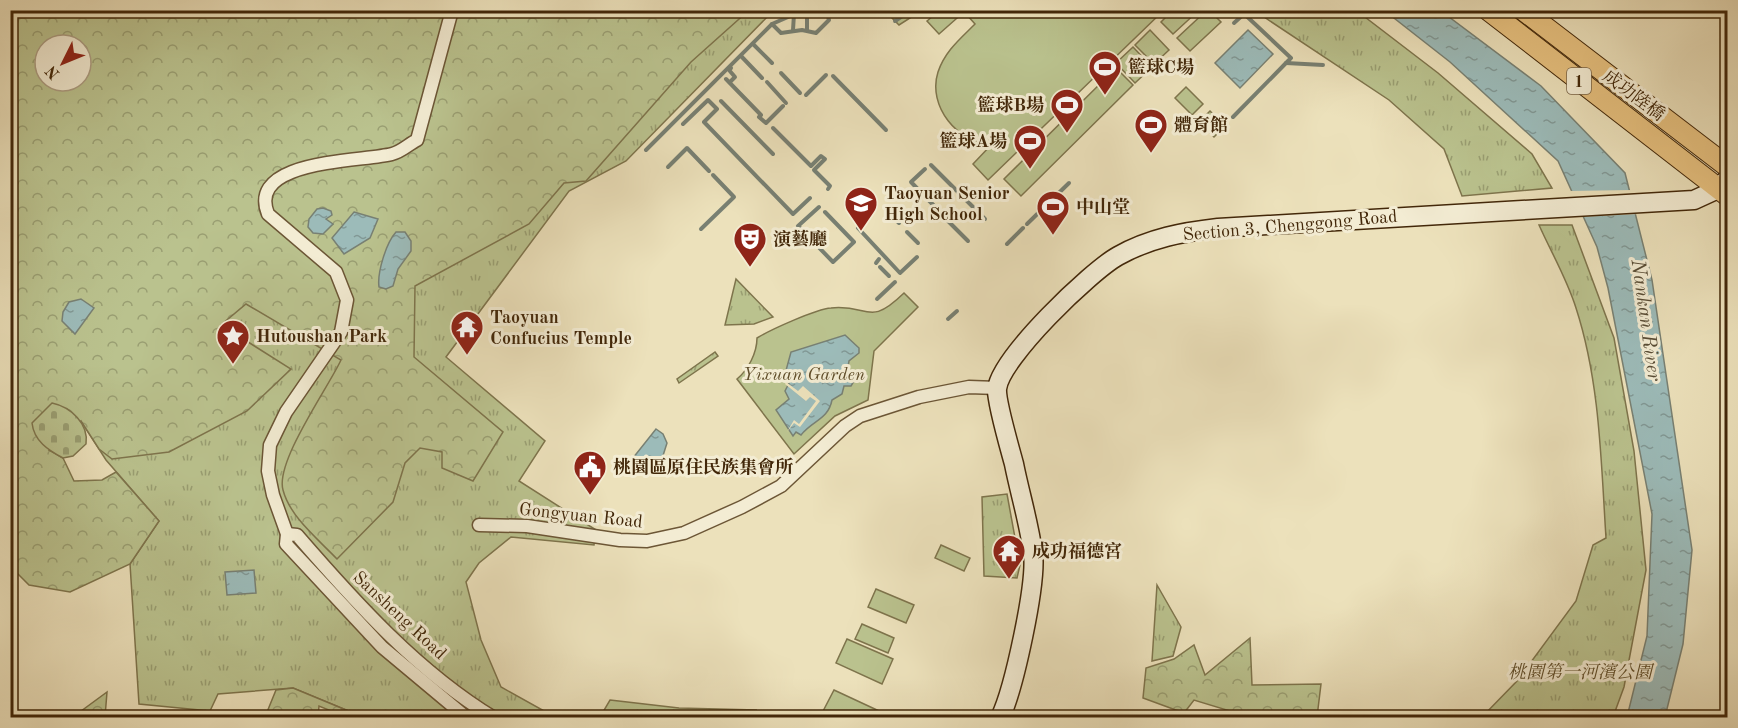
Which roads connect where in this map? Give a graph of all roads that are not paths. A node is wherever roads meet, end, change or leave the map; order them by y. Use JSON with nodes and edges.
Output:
{"nodes":[{"id":1,"x":457,"y":10,"type":"edge"},
{"id":2,"x":1488,"y":10,"type":"edge"},
{"id":3,"x":1523,"y":10,"type":"edge"},
{"id":4,"x":1728,"y":167,"type":"edge"},
{"id":5,"x":1724,"y":188,"type":"edge"},
{"id":6,"x":997,"y":388,"type":"junction"},
{"id":7,"x":479,"y":525,"type":"dead end"},
{"id":8,"x":287,"y":534,"type":"junction"},
{"id":9,"x":467,"y":717,"type":"edge"},
{"id":10,"x":494,"y":717,"type":"edge"},
{"id":11,"x":1000,"y":717,"type":"edge"}],
"edges":[{"from":1,"to":8,"type":"street","name":"Sansheng Road"},
{"from":2,"to":5,"type":"main road","name":"成功陸橋","number":"1"},
{"from":3,"to":4,"type":"main road","name":"成功陸橋","number":"1"},
{"from":5,"to":6,"type":"street","name":"Section 3, Chenggong Road"},
{"from":6,"to":7,"type":"street","name":"Gongyuan Road"},
{"from":6,"to":11,"type":"street"},
{"from":8,"to":9,"type":"street","name":"Sansheng Road"},
{"from":8,"to":10,"type":"street","name":"Sansheng Road"}]}
